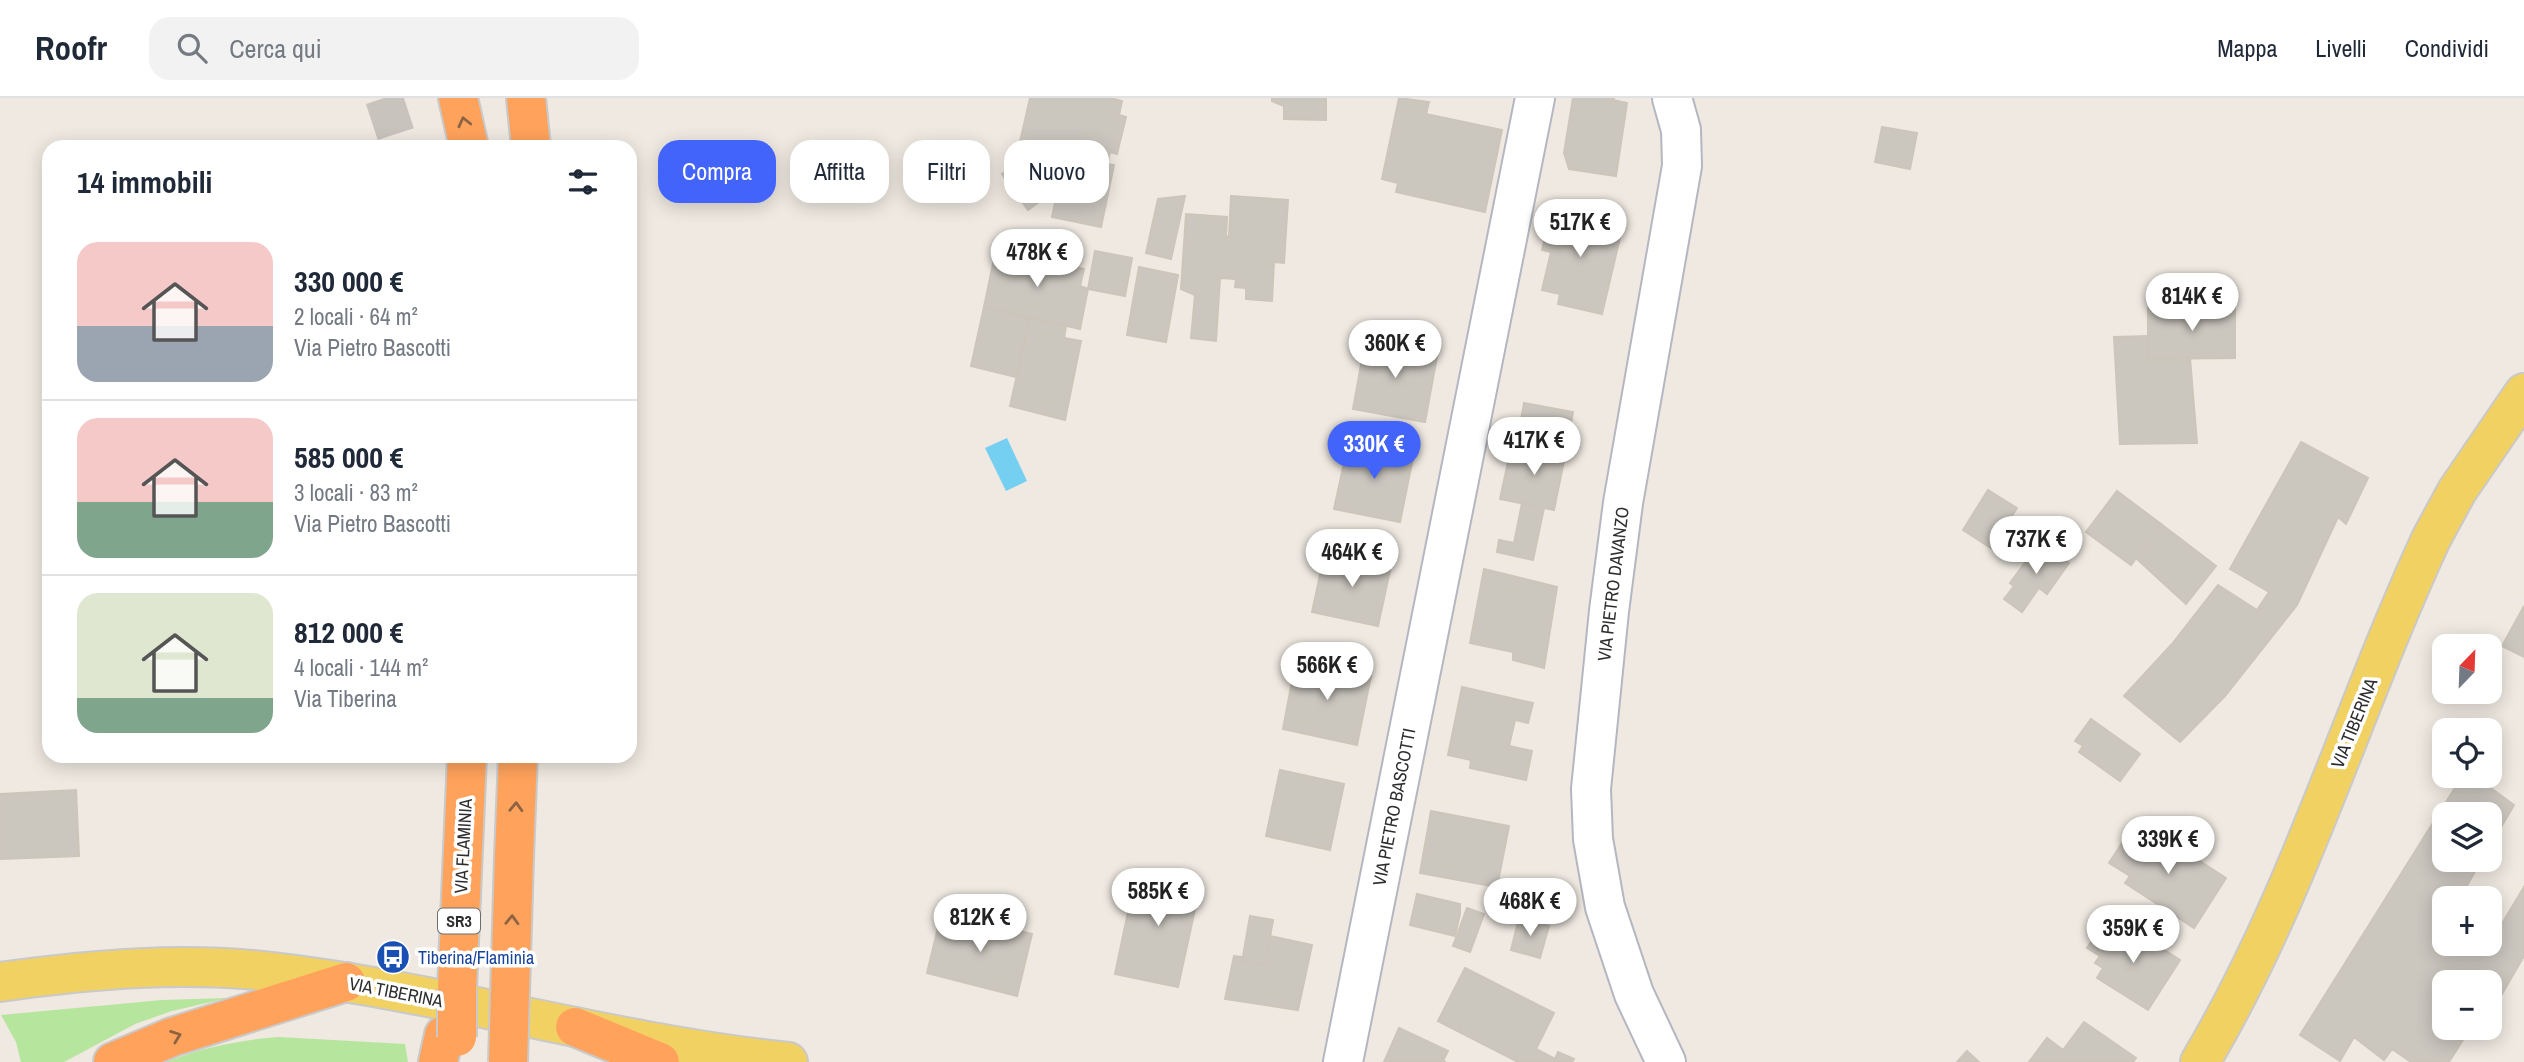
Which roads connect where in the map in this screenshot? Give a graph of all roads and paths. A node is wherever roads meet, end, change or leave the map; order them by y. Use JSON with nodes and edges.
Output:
{"nodes":[{"id":1,"x":458,"y":98,"type":"edge"},
{"id":2,"x":526,"y":98,"type":"edge"},
{"id":3,"x":1535,"y":98,"type":"edge"},
{"id":4,"x":1672,"y":98,"type":"edge"},
{"id":5,"x":467,"y":140,"type":"edge"},
{"id":6,"x":530,"y":140,"type":"edge"},
{"id":7,"x":2524,"y":393,"type":"edge"},
{"id":8,"x":467,"y":763,"type":"edge"},
{"id":9,"x":518,"y":763,"type":"edge"},
{"id":10,"x":0,"y":982,"type":"edge"},
{"id":11,"x":346,"y":982,"type":"junction"},
{"id":12,"x":575,"y":1027,"type":"junction"},
{"id":13,"x":449,"y":1049,"type":"edge"},
{"id":14,"x":113,"y":1062,"type":"edge"},
{"id":15,"x":508,"y":1062,"type":"edge"},
{"id":16,"x":660,"y":1062,"type":"edge"},
{"id":17,"x":788,"y":1062,"type":"edge"},
{"id":18,"x":1343,"y":1062,"type":"edge"},
{"id":19,"x":1666,"y":1062,"type":"edge"},
{"id":20,"x":2200,"y":1062,"type":"edge"}],
"edges":[{"from":5,"to":1,"type":"highway","one_way":true},
{"from":2,"to":6,"type":"highway"},
{"from":3,"to":18,"type":"street","name":"VIA PIETRO BASCOTTI"},
{"from":4,"to":19,"type":"street","name":"VIA PIETRO DAVANZO"},
{"from":7,"to":20,"type":"main road","name":"VIA TIBERINA"},
{"from":8,"to":13,"type":"highway","name":"VIA FLAMINIA","number":"SR3","bridge":true},
{"from":15,"to":9,"type":"highway","one_way":true,"bridge":true},
{"from":10,"to":11,"type":"main road","name":"VIA TIBERINA"},
{"from":11,"to":12,"type":"main road","name":"VIA TIBERINA"},
{"from":14,"to":11,"type":"highway","one_way":true},
{"from":12,"to":16,"type":"highway"},
{"from":12,"to":17,"type":"main road","name":"VIA TIBERINA"}]}
